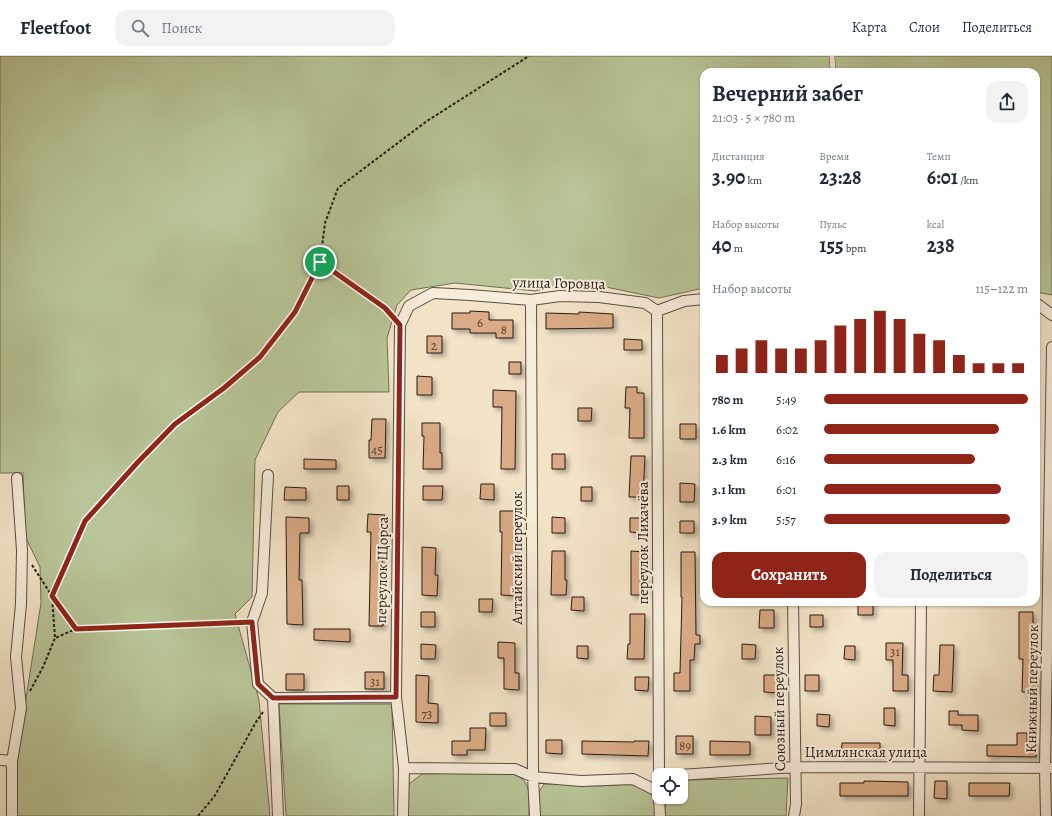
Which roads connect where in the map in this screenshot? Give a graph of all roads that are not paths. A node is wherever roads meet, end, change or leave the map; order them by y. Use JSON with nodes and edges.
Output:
{"nodes":[{"id":1,"x":832,"y":56,"type":"edge"},
{"id":2,"x":833,"y":68,"type":"edge"},
{"id":3,"x":700,"y":299,"type":"edge"},
{"id":4,"x":531,"y":300,"type":"junction"},
{"id":5,"x":1040,"y":306,"type":"edge"},
{"id":6,"x":658,"y":311,"type":"junction"},
{"id":7,"x":1052,"y":315,"type":"edge"},
{"id":8,"x":400,"y":325,"type":"joint"},
{"id":9,"x":1052,"y":347,"type":"edge"},
{"id":10,"x":268,"y":475,"type":"dead end"},
{"id":11,"x":17,"y":478,"type":"dead end"},
{"id":12,"x":792,"y":606,"type":"edge"},
{"id":13,"x":921,"y":606,"type":"edge"},
{"id":14,"x":396,"y":697,"type":"junction"},
{"id":15,"x":273,"y":698,"type":"junction"},
{"id":16,"x":0,"y":760,"type":"edge"},
{"id":17,"x":12,"y":761,"type":"junction"},
{"id":18,"x":795,"y":767,"type":"junction"},
{"id":19,"x":404,"y":768,"type":"junction"},
{"id":20,"x":659,"y":768,"type":"edge"},
{"id":21,"x":919,"y":768,"type":"junction"},
{"id":22,"x":1049,"y":768,"type":"edge"},
{"id":23,"x":688,"y":774,"type":"edge"},
{"id":24,"x":533,"y":777,"type":"junction"},
{"id":25,"x":652,"y":788,"type":"edge"},
{"id":26,"x":659,"y":804,"type":"edge"},
{"id":27,"x":12,"y":816,"type":"edge"},
{"id":28,"x":278,"y":816,"type":"edge"},
{"id":29,"x":403,"y":816,"type":"edge"},
{"id":30,"x":535,"y":816,"type":"edge"},
{"id":31,"x":660,"y":816,"type":"edge"},
{"id":32,"x":794,"y":816,"type":"edge"},
{"id":33,"x":919,"y":816,"type":"edge"},
{"id":34,"x":1046,"y":816,"type":"edge"}],
"edges":[{"from":1,"to":2,"type":"lane"},
{"from":3,"to":6,"type":"street"},
{"from":4,"to":6,"type":"street","name":"улица Горовца"},
{"from":4,"to":8,"type":"street","name":"улица Горовца"},
{"from":4,"to":24,"type":"street","name":"Алтайский переулок"},
{"from":5,"to":7,"type":"street"},
{"from":6,"to":20,"type":"street","name":"переулок Лихачёва"},
{"from":8,"to":14,"type":"street","name":"переулок Щорса"},
{"from":9,"to":22,"type":"street","name":"Книжный переулок"},
{"from":10,"to":15,"type":"street"},
{"from":11,"to":17,"type":"street"},
{"from":12,"to":18,"type":"street","name":"Союзный переулок"},
{"from":13,"to":21,"type":"street"},
{"from":14,"to":15,"type":"street"},
{"from":14,"to":19,"type":"street","name":"переулок Щорса"},
{"from":15,"to":28,"type":"street"},
{"from":16,"to":17,"type":"street"},
{"from":17,"to":27,"type":"street"},
{"from":18,"to":21,"type":"street","name":"Цимлянская улица"},
{"from":18,"to":23,"type":"street","name":"Цимлянская улица"},
{"from":18,"to":32,"type":"street","name":"Союзный переулок"},
{"from":19,"to":24,"type":"street"},
{"from":19,"to":29,"type":"street","name":"переулок Щорса"},
{"from":21,"to":22,"type":"street","name":"Цимлянская улица"},
{"from":21,"to":33,"type":"street"},
{"from":22,"to":34,"type":"street","name":"Книжный переулок"},
{"from":24,"to":25,"type":"street"},
{"from":24,"to":30,"type":"street","name":"Алтайский переулок"},
{"from":26,"to":31,"type":"street"}]}
